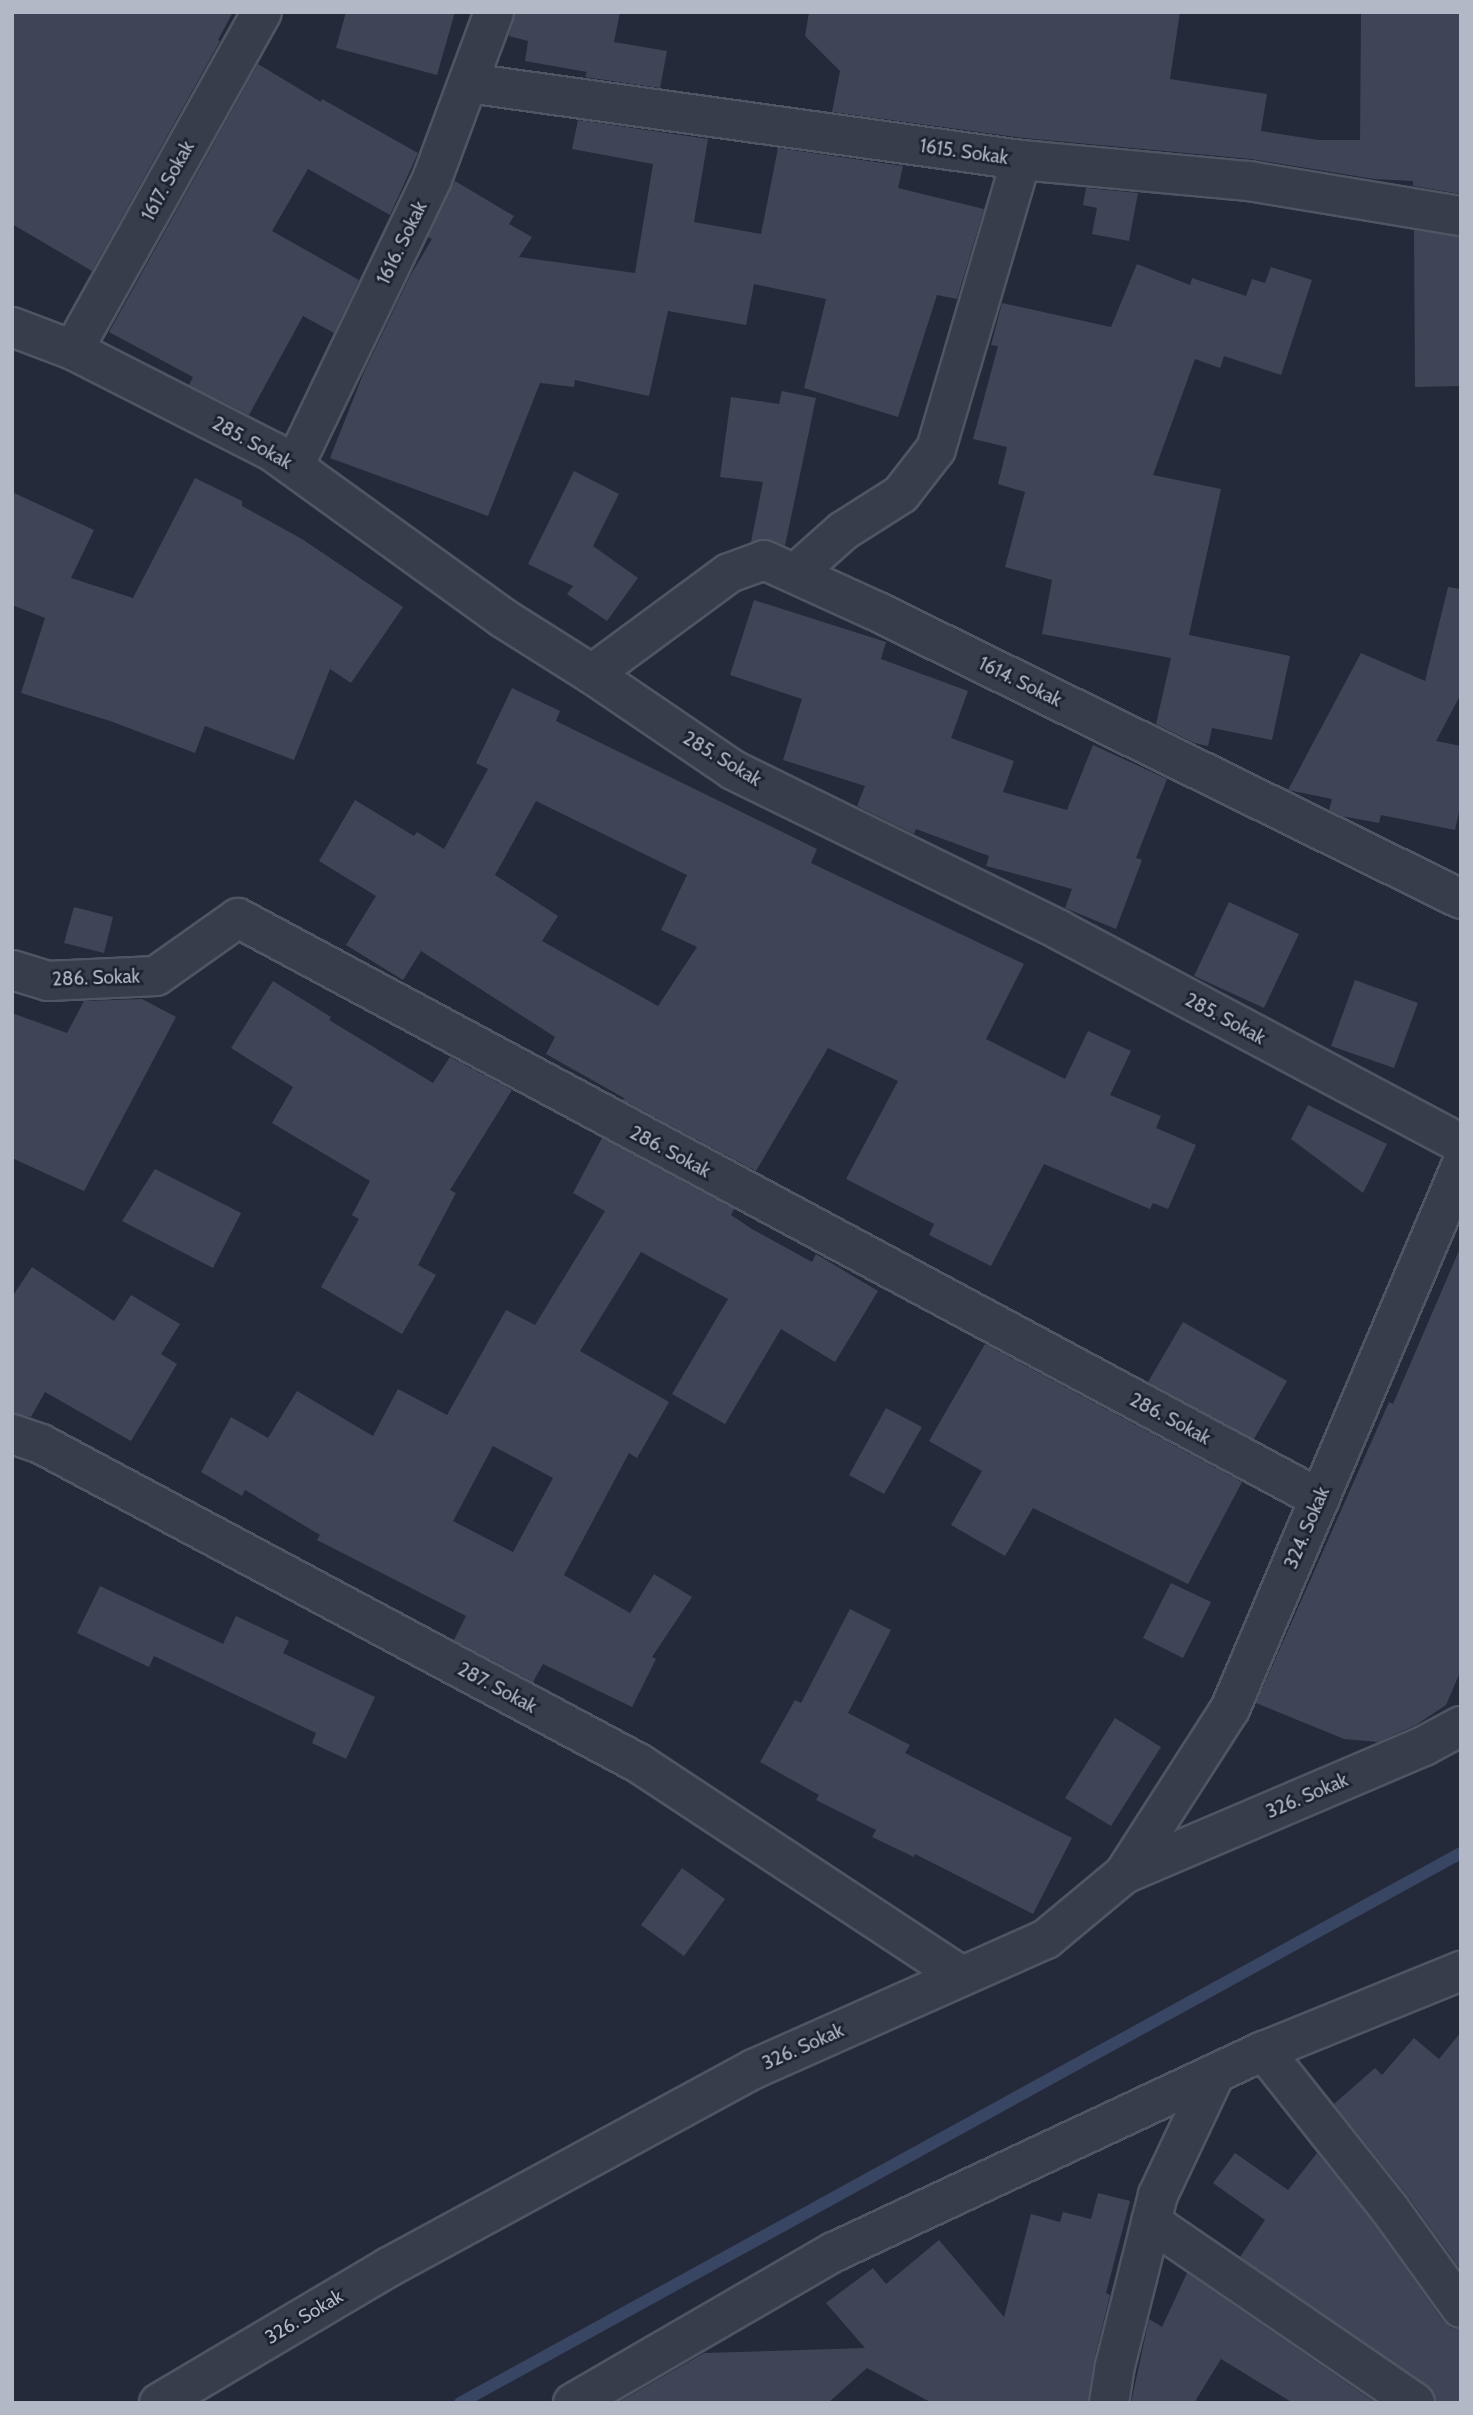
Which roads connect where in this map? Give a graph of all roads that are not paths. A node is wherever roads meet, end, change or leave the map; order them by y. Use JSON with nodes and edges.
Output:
{"nodes":[{"id":1,"x":262,"y":12,"type":"edge"},
{"id":2,"x":494,"y":12,"type":"edge"},
{"id":3,"x":468,"y":83,"type":"junction"},
{"id":4,"x":1021,"y":160,"type":"junction"},
{"id":5,"x":1461,"y":216,"type":"edge"},
{"id":6,"x":12,"y":327,"type":"edge"},
{"id":7,"x":73,"y":350,"type":"junction"},
{"id":8,"x":295,"y":467,"type":"junction"},
{"id":9,"x":796,"y":573,"type":"junction"},
{"id":10,"x":592,"y":674,"type":"junction"},
{"id":11,"x":1461,"y":899,"type":"edge"},
{"id":12,"x":12,"y":970,"type":"edge"},
{"id":13,"x":1461,"y":1144,"type":"edge"},
{"id":14,"x":1461,"y":1166,"type":"edge"},
{"id":15,"x":12,"y":1434,"type":"edge"},
{"id":16,"x":1320,"y":1499,"type":"junction"},
{"id":17,"x":1461,"y":1726,"type":"edge"},
{"id":18,"x":1124,"y":1874,"type":"junction"},
{"id":19,"x":1461,"y":1971,"type":"edge"},
{"id":20,"x":961,"y":1976,"type":"junction"},
{"id":21,"x":1264,"y":2051,"type":"junction"},
{"id":22,"x":1215,"y":2074,"type":"junction"},
{"id":23,"x":1151,"y":2222,"type":"junction"},
{"id":24,"x":1461,"y":2308,"type":"edge"},
{"id":25,"x":159,"y":2403,"type":"edge"},
{"id":26,"x":573,"y":2403,"type":"edge"},
{"id":27,"x":1109,"y":2403,"type":"edge"},
{"id":28,"x":1415,"y":2403,"type":"edge"}],
"edges":[{"from":1,"to":7,"type":"street","name":"1617. Sokak"},
{"from":2,"to":3,"type":"street","name":"1616. Sokak"},
{"from":3,"to":4,"type":"street","name":"1615. Sokak"},
{"from":3,"to":8,"type":"street","name":"1616. Sokak"},
{"from":4,"to":5,"type":"street","name":"1615. Sokak"},
{"from":4,"to":9,"type":"street"},
{"from":6,"to":7,"type":"street","name":"285. Sokak"},
{"from":7,"to":8,"type":"street","name":"285. Sokak"},
{"from":8,"to":10,"type":"street","name":"285. Sokak"},
{"from":9,"to":10,"type":"street","name":"1614. Sokak"},
{"from":9,"to":11,"type":"street","name":"1614. Sokak"},
{"from":10,"to":13,"type":"street","name":"285. Sokak"},
{"from":12,"to":16,"type":"street","name":"286. Sokak"},
{"from":14,"to":16,"type":"street","name":"324. Sokak"},
{"from":15,"to":20,"type":"street","name":"287. Sokak"},
{"from":16,"to":18,"type":"street","name":"324. Sokak"},
{"from":17,"to":18,"type":"street","name":"326. Sokak"},
{"from":18,"to":20,"type":"street","name":"326. Sokak"},
{"from":19,"to":21,"type":"street"},
{"from":20,"to":25,"type":"street","name":"326. Sokak"},
{"from":21,"to":22,"type":"street"},
{"from":21,"to":24,"type":"street"},
{"from":22,"to":23,"type":"street"},
{"from":22,"to":26,"type":"street"},
{"from":23,"to":27,"type":"street"},
{"from":23,"to":28,"type":"street"}]}
